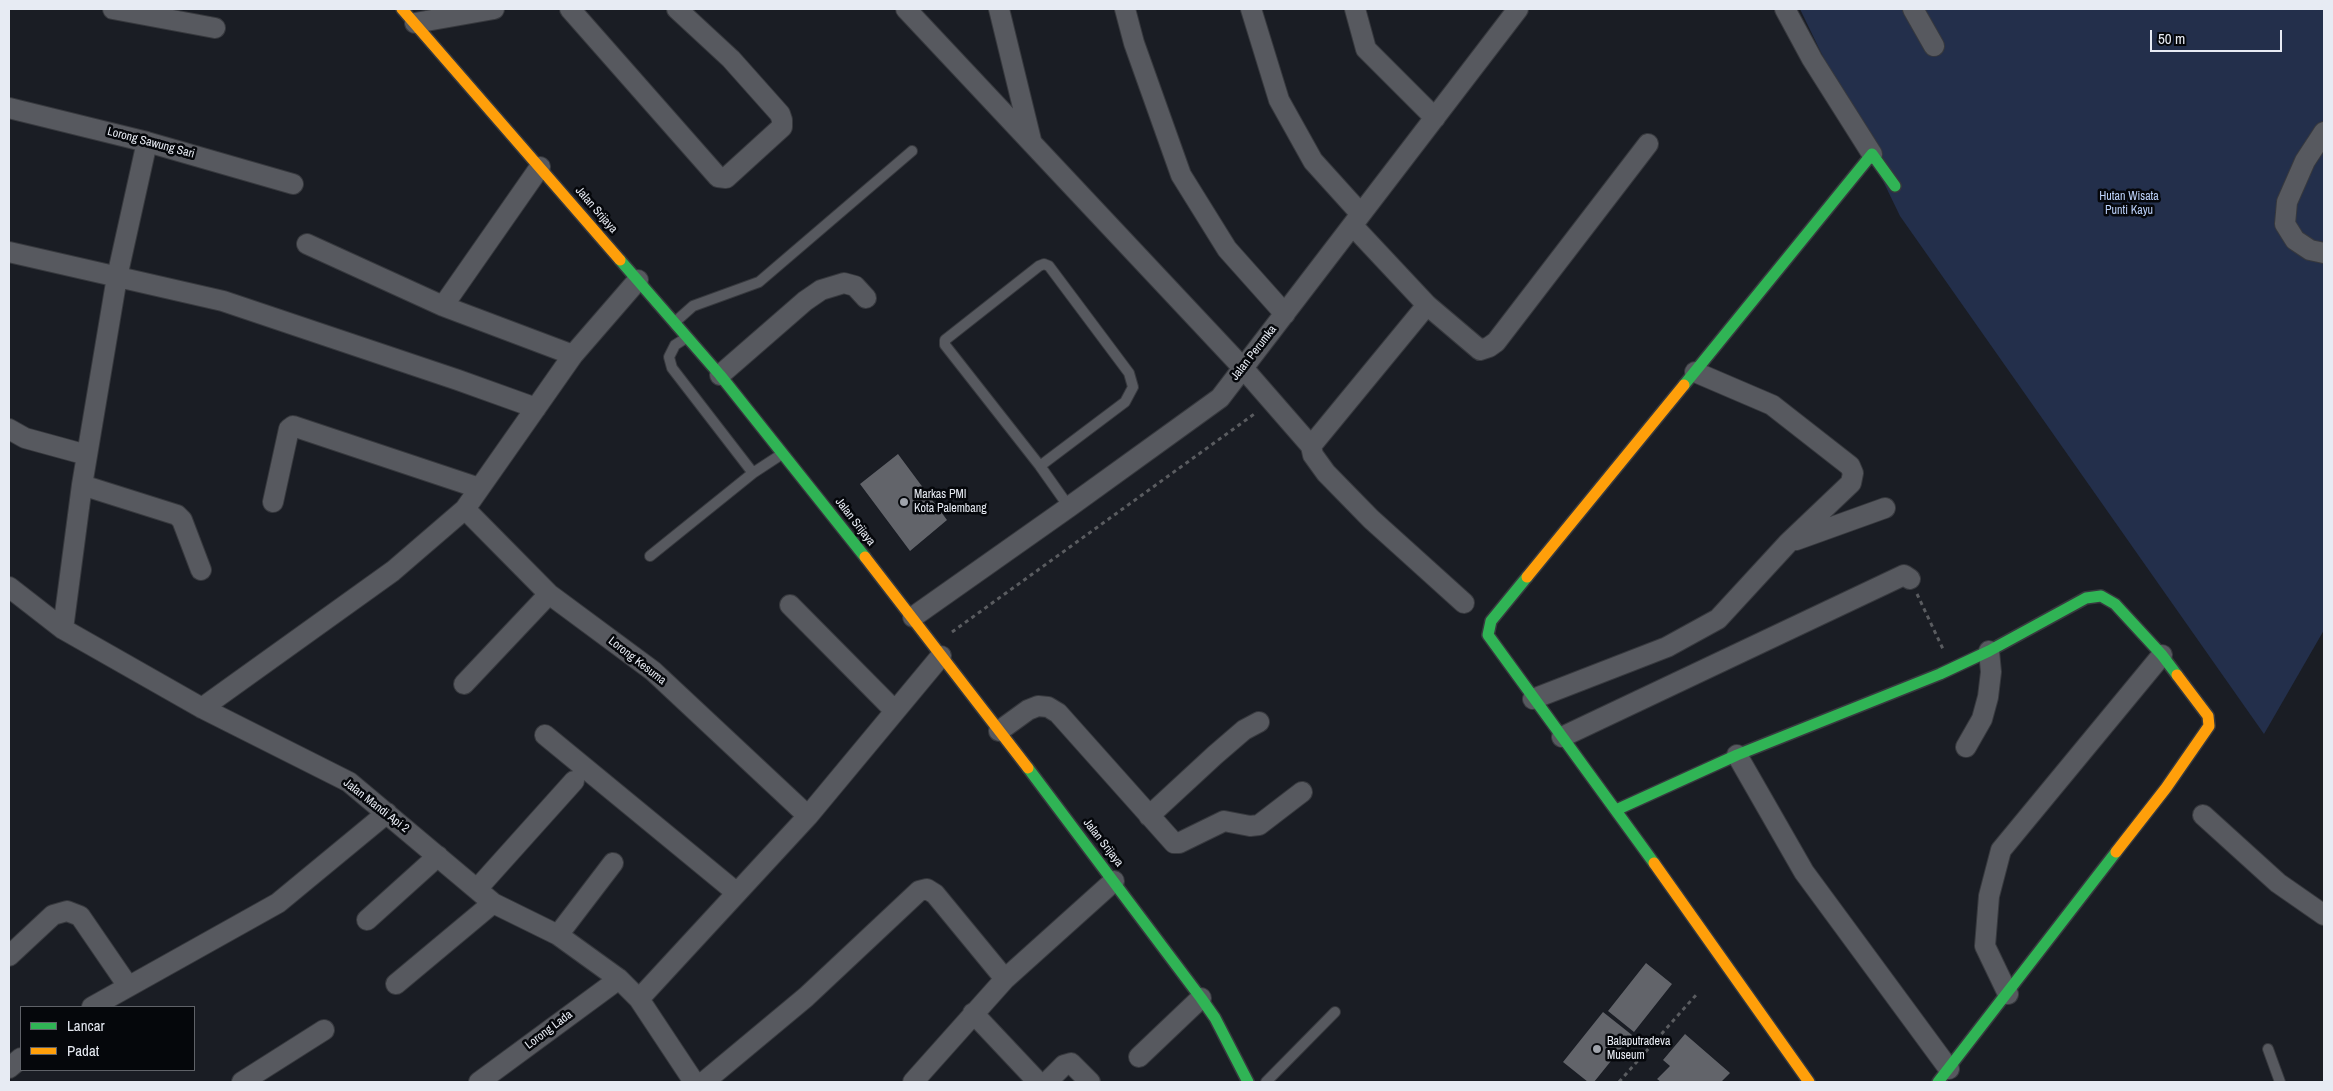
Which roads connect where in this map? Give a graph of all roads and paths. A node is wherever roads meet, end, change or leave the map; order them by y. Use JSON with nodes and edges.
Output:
{"nodes":[{"id":1,"x":113,"y":9,"type":"edge"},
{"id":2,"x":494,"y":9,"type":"edge"},
{"id":3,"x":570,"y":9,"type":"edge"},
{"id":4,"x":677,"y":9,"type":"edge"},
{"id":5,"x":906,"y":9,"type":"edge"},
{"id":6,"x":999,"y":9,"type":"edge"},
{"id":7,"x":1125,"y":9,"type":"edge"},
{"id":8,"x":1251,"y":9,"type":"edge"},
{"id":9,"x":1355,"y":9,"type":"edge"},
{"id":10,"x":1518,"y":9,"type":"edge"},
{"id":11,"x":1785,"y":9,"type":"edge"},
{"id":12,"x":1913,"y":9,"type":"edge"},
{"id":13,"x":409,"y":16,"type":"edge"},
{"id":14,"x":1500,"y":17,"type":"edge"},
{"id":15,"x":215,"y":28,"type":"dead end"},
{"id":16,"x":1934,"y":46,"type":"dead end"},
{"id":17,"x":9,"y":108,"type":"edge"},
{"id":18,"x":1434,"y":118,"type":"junction"},
{"id":19,"x":2324,"y":132,"type":"edge"},
{"id":20,"x":1031,"y":141,"type":"junction"},
{"id":21,"x":147,"y":142,"type":"junction"},
{"id":22,"x":1648,"y":144,"type":"dead end"},
{"id":23,"x":912,"y":151,"type":"dead end"},
{"id":24,"x":1872,"y":154,"type":"junction"},
{"id":25,"x":540,"y":167,"type":"junction"},
{"id":26,"x":293,"y":184,"type":"dead end"},
{"id":27,"x":1895,"y":186,"type":"dead end"},
{"id":28,"x":1357,"y":220,"type":"junction"},
{"id":29,"x":307,"y":244,"type":"dead end"},
{"id":30,"x":9,"y":252,"type":"edge"},
{"id":31,"x":2324,"y":253,"type":"edge"},
{"id":32,"x":117,"y":277,"type":"junction"},
{"id":33,"x":638,"y":280,"type":"junction"},
{"id":34,"x":866,"y":298,"type":"dead end"},
{"id":35,"x":1427,"y":305,"type":"junction"},
{"id":36,"x":443,"y":306,"type":"junction"},
{"id":37,"x":1285,"y":314,"type":"junction"},
{"id":38,"x":674,"y":322,"type":"junction"},
{"id":39,"x":687,"y":337,"type":"junction"},
{"id":40,"x":573,"y":355,"type":"junction"},
{"id":41,"x":1243,"y":368,"type":"junction"},
{"id":42,"x":1695,"y":372,"type":"junction"},
{"id":43,"x":720,"y":375,"type":"junction"},
{"id":44,"x":1272,"y":401,"type":"junction"},
{"id":45,"x":536,"y":408,"type":"junction"},
{"id":46,"x":9,"y":429,"type":"edge"},
{"id":47,"x":1311,"y":446,"type":"junction"},
{"id":48,"x":782,"y":453,"type":"junction"},
{"id":49,"x":87,"y":455,"type":"junction"},
{"id":50,"x":1040,"y":466,"type":"junction"},
{"id":51,"x":753,"y":473,"type":"junction"},
{"id":52,"x":82,"y":485,"type":"junction"},
{"id":53,"x":479,"y":488,"type":"junction"},
{"id":54,"x":272,"y":502,"type":"dead end"},
{"id":55,"x":1069,"y":508,"type":"junction"},
{"id":56,"x":1885,"y":508,"type":"dead end"},
{"id":57,"x":465,"y":509,"type":"junction"},
{"id":58,"x":1788,"y":543,"type":"junction"},
{"id":59,"x":650,"y":556,"type":"dead end"},
{"id":60,"x":201,"y":570,"type":"dead end"},
{"id":61,"x":1910,"y":580,"type":"joint"},
{"id":62,"x":9,"y":587,"type":"edge"},
{"id":63,"x":549,"y":594,"type":"junction"},
{"id":64,"x":1464,"y":602,"type":"dead end"},
{"id":65,"x":790,"y":605,"type":"dead end"},
{"id":66,"x":913,"y":617,"type":"junction"},
{"id":67,"x":63,"y":630,"type":"junction"},
{"id":68,"x":937,"y":651,"type":"junction"},
{"id":69,"x":1990,"y":651,"type":"junction"},
{"id":70,"x":2162,"y":655,"type":"junction"},
{"id":71,"x":1952,"y":668,"type":"junction"},
{"id":72,"x":464,"y":684,"type":"dead end"},
{"id":73,"x":1533,"y":699,"type":"junction"},
{"id":74,"x":202,"y":708,"type":"junction"},
{"id":75,"x":895,"y":711,"type":"junction"},
{"id":76,"x":1258,"y":722,"type":"dead end"},
{"id":77,"x":999,"y":731,"type":"junction"},
{"id":78,"x":545,"y":735,"type":"dead end"},
{"id":79,"x":1562,"y":737,"type":"junction"},
{"id":80,"x":1966,"y":747,"type":"dead end"},
{"id":81,"x":1737,"y":755,"type":"junction"},
{"id":82,"x":574,"y":781,"type":"dead end"},
{"id":83,"x":1302,"y":792,"type":"dead end"},
{"id":84,"x":1616,"y":810,"type":"junction"},
{"id":85,"x":387,"y":813,"type":"junction"},
{"id":86,"x":2203,"y":815,"type":"dead end"},
{"id":87,"x":808,"y":816,"type":"junction"},
{"id":88,"x":1149,"y":816,"type":"junction"},
{"id":89,"x":438,"y":856,"type":"junction"},
{"id":90,"x":612,"y":863,"type":"dead end"},
{"id":91,"x":1114,"y":881,"type":"junction"},
{"id":92,"x":477,"y":889,"type":"junction"},
{"id":93,"x":737,"y":893,"type":"junction"},
{"id":94,"x":493,"y":903,"type":"junction"},
{"id":95,"x":2324,"y":915,"type":"edge"},
{"id":96,"x":367,"y":920,"type":"dead end"},
{"id":97,"x":558,"y":935,"type":"junction"},
{"id":98,"x":9,"y":956,"type":"edge"},
{"id":99,"x":619,"y":978,"type":"junction"},
{"id":100,"x":1005,"y":979,"type":"junction"},
{"id":101,"x":396,"y":984,"type":"dead end"},
{"id":102,"x":128,"y":986,"type":"junction"},
{"id":103,"x":2008,"y":994,"type":"junction"},
{"id":104,"x":1696,"y":995,"type":"dead end"},
{"id":105,"x":1201,"y":998,"type":"junction"},
{"id":106,"x":639,"y":1000,"type":"junction"},
{"id":107,"x":94,"y":1006,"type":"edge"},
{"id":108,"x":1335,"y":1012,"type":"dead end"},
{"id":109,"x":973,"y":1013,"type":"junction"},
{"id":110,"x":324,"y":1030,"type":"dead end"},
{"id":111,"x":2268,"y":1049,"type":"dead end"},
{"id":112,"x":1139,"y":1057,"type":"dead end"},
{"id":113,"x":20,"y":1059,"type":"edge"},
{"id":114,"x":9,"y":1068,"type":"edge"},
{"id":115,"x":1944,"y":1076,"type":"edge"},
{"id":116,"x":1271,"y":1080,"type":"edge"},
{"id":117,"x":242,"y":1082,"type":"edge"},
{"id":118,"x":479,"y":1082,"type":"edge"},
{"id":119,"x":694,"y":1082,"type":"edge"},
{"id":120,"x":704,"y":1082,"type":"edge"},
{"id":121,"x":912,"y":1082,"type":"edge"},
{"id":122,"x":1038,"y":1082,"type":"edge"},
{"id":123,"x":1047,"y":1082,"type":"edge"},
{"id":124,"x":1090,"y":1082,"type":"edge"},
{"id":125,"x":1248,"y":1082,"type":"edge"},
{"id":126,"x":1619,"y":1082,"type":"edge"},
{"id":127,"x":1809,"y":1082,"type":"edge"},
{"id":128,"x":2280,"y":1082,"type":"edge"}],
"edges":[{"from":1,"to":15,"type":"street"},
{"from":2,"to":13,"type":"street"},
{"from":3,"to":4,"type":"street"},
{"from":5,"to":20,"type":"street"},
{"from":6,"to":20,"type":"street"},
{"from":7,"to":37,"type":"street"},
{"from":8,"to":28,"type":"street"},
{"from":9,"to":18,"type":"street"},
{"from":10,"to":14,"type":"street","name":"Jalan Perumka"},
{"from":11,"to":24,"type":"street"},
{"from":12,"to":16,"type":"street"},
{"from":13,"to":25,"type":"street","name":"Jalan Srijaya"},
{"from":14,"to":18,"type":"street","name":"Jalan Perumka"},
{"from":17,"to":21,"type":"street","name":"Lorong Sawung Sari"},
{"from":18,"to":28,"type":"street","name":"Jalan Perumka"},
{"from":19,"to":31,"type":"street"},
{"from":20,"to":41,"type":"street"},
{"from":21,"to":26,"type":"street","name":"Lorong Sawung Sari"},
{"from":21,"to":32,"type":"street"},
{"from":22,"to":35,"type":"street"},
{"from":23,"to":38,"type":"lane"},
{"from":24,"to":27,"type":"street"},
{"from":24,"to":42,"type":"street"},
{"from":25,"to":33,"type":"street","name":"Jalan Srijaya"},
{"from":25,"to":36,"type":"street"},
{"from":28,"to":35,"type":"street"},
{"from":28,"to":37,"type":"street","name":"Jalan Perumka"},
{"from":29,"to":36,"type":"street"},
{"from":30,"to":32,"type":"street"},
{"from":32,"to":45,"type":"street"},
{"from":32,"to":49,"type":"street"},
{"from":33,"to":38,"type":"street","name":"Jalan Srijaya"},
{"from":33,"to":40,"type":"street"},
{"from":34,"to":43,"type":"street"},
{"from":35,"to":47,"type":"street"},
{"from":36,"to":40,"type":"street"},
{"from":37,"to":41,"type":"street","name":"Jalan Perumka"},
{"from":38,"to":39,"type":"street","name":"Jalan Srijaya"},
{"from":39,"to":43,"type":"street","name":"Jalan Srijaya"},
{"from":39,"to":51,"type":"lane"},
{"from":40,"to":45,"type":"street"},
{"from":41,"to":44,"type":"street"},
{"from":41,"to":55,"type":"street","name":"Jalan Perumka"},
{"from":42,"to":58,"type":"street"},
{"from":42,"to":73,"type":"street"},
{"from":43,"to":48,"type":"street","name":"Jalan Srijaya"},
{"from":44,"to":47,"type":"street"},
{"from":44,"to":68,"type":"path"},
{"from":45,"to":53,"type":"street"},
{"from":46,"to":49,"type":"street"},
{"from":47,"to":64,"type":"street"},
{"from":48,"to":51,"type":"lane"},
{"from":48,"to":66,"type":"street","name":"Jalan Srijaya"},
{"from":49,"to":52,"type":"street"},
{"from":50,"to":50,"type":"lane"},
{"from":50,"to":55,"type":"lane"},
{"from":51,"to":59,"type":"lane"},
{"from":52,"to":60,"type":"street"},
{"from":52,"to":67,"type":"street"},
{"from":53,"to":54,"type":"street"},
{"from":53,"to":57,"type":"street"},
{"from":55,"to":66,"type":"street","name":"Jalan Perumka"},
{"from":56,"to":58,"type":"street"},
{"from":57,"to":63,"type":"street","name":"Lorong Kesuma"},
{"from":57,"to":74,"type":"street"},
{"from":58,"to":73,"type":"street"},
{"from":61,"to":71,"type":"path"},
{"from":61,"to":79,"type":"street"},
{"from":62,"to":67,"type":"street","name":"Jalan Mandi Api 2"},
{"from":63,"to":72,"type":"street"},
{"from":63,"to":87,"type":"street","name":"Lorong Kesuma"},
{"from":65,"to":75,"type":"street"},
{"from":66,"to":68,"type":"street","name":"Jalan Srijaya"},
{"from":67,"to":74,"type":"street","name":"Jalan Mandi Api 2"},
{"from":68,"to":75,"type":"street"},
{"from":68,"to":77,"type":"street","name":"Jalan Srijaya"},
{"from":69,"to":70,"type":"street"},
{"from":69,"to":71,"type":"street"},
{"from":69,"to":80,"type":"street"},
{"from":70,"to":103,"type":"street"},
{"from":70,"to":103,"type":"street"},
{"from":71,"to":81,"type":"street"},
{"from":73,"to":79,"type":"street"},
{"from":74,"to":85,"type":"street","name":"Jalan Mandi Api 2"},
{"from":75,"to":87,"type":"street"},
{"from":76,"to":88,"type":"street"},
{"from":77,"to":88,"type":"street"},
{"from":77,"to":91,"type":"street","name":"Jalan Srijaya"},
{"from":78,"to":93,"type":"street"},
{"from":79,"to":84,"type":"street"},
{"from":81,"to":84,"type":"street"},
{"from":81,"to":115,"type":"street"},
{"from":82,"to":92,"type":"street"},
{"from":83,"to":88,"type":"street"},
{"from":84,"to":127,"type":"street"},
{"from":85,"to":89,"type":"street","name":"Jalan Mandi Api 2"},
{"from":85,"to":102,"type":"street"},
{"from":86,"to":95,"type":"street"},
{"from":87,"to":93,"type":"street"},
{"from":89,"to":92,"type":"street","name":"Jalan Mandi Api 2"},
{"from":89,"to":96,"type":"street"},
{"from":90,"to":97,"type":"street"},
{"from":91,"to":100,"type":"street"},
{"from":91,"to":105,"type":"street","name":"Jalan Srijaya"},
{"from":92,"to":94,"type":"street","name":"Jalan Mandi Api 2"},
{"from":93,"to":106,"type":"street"},
{"from":94,"to":97,"type":"street","name":"Jalan Mandi Api 2"},
{"from":94,"to":101,"type":"street"},
{"from":97,"to":99,"type":"street","name":"Jalan Mandi Api 2"},
{"from":98,"to":102,"type":"street"},
{"from":99,"to":106,"type":"street","name":"Jalan Mandi Api 2"},
{"from":99,"to":118,"type":"street","name":"Lorong Lada"},
{"from":100,"to":109,"type":"street"},
{"from":100,"to":120,"type":"street"},
{"from":102,"to":107,"type":"street"},
{"from":103,"to":115,"type":"street"},
{"from":104,"to":126,"type":"path"},
{"from":105,"to":112,"type":"street"},
{"from":105,"to":125,"type":"street","name":"Jalan Srijaya"},
{"from":106,"to":119,"type":"street","name":"Jalan Mandi Api 2"},
{"from":108,"to":116,"type":"lane"},
{"from":109,"to":121,"type":"street"},
{"from":109,"to":122,"type":"street"},
{"from":110,"to":117,"type":"street"},
{"from":111,"to":128,"type":"lane"},
{"from":113,"to":114,"type":"street"},
{"from":123,"to":124,"type":"street"}]}
